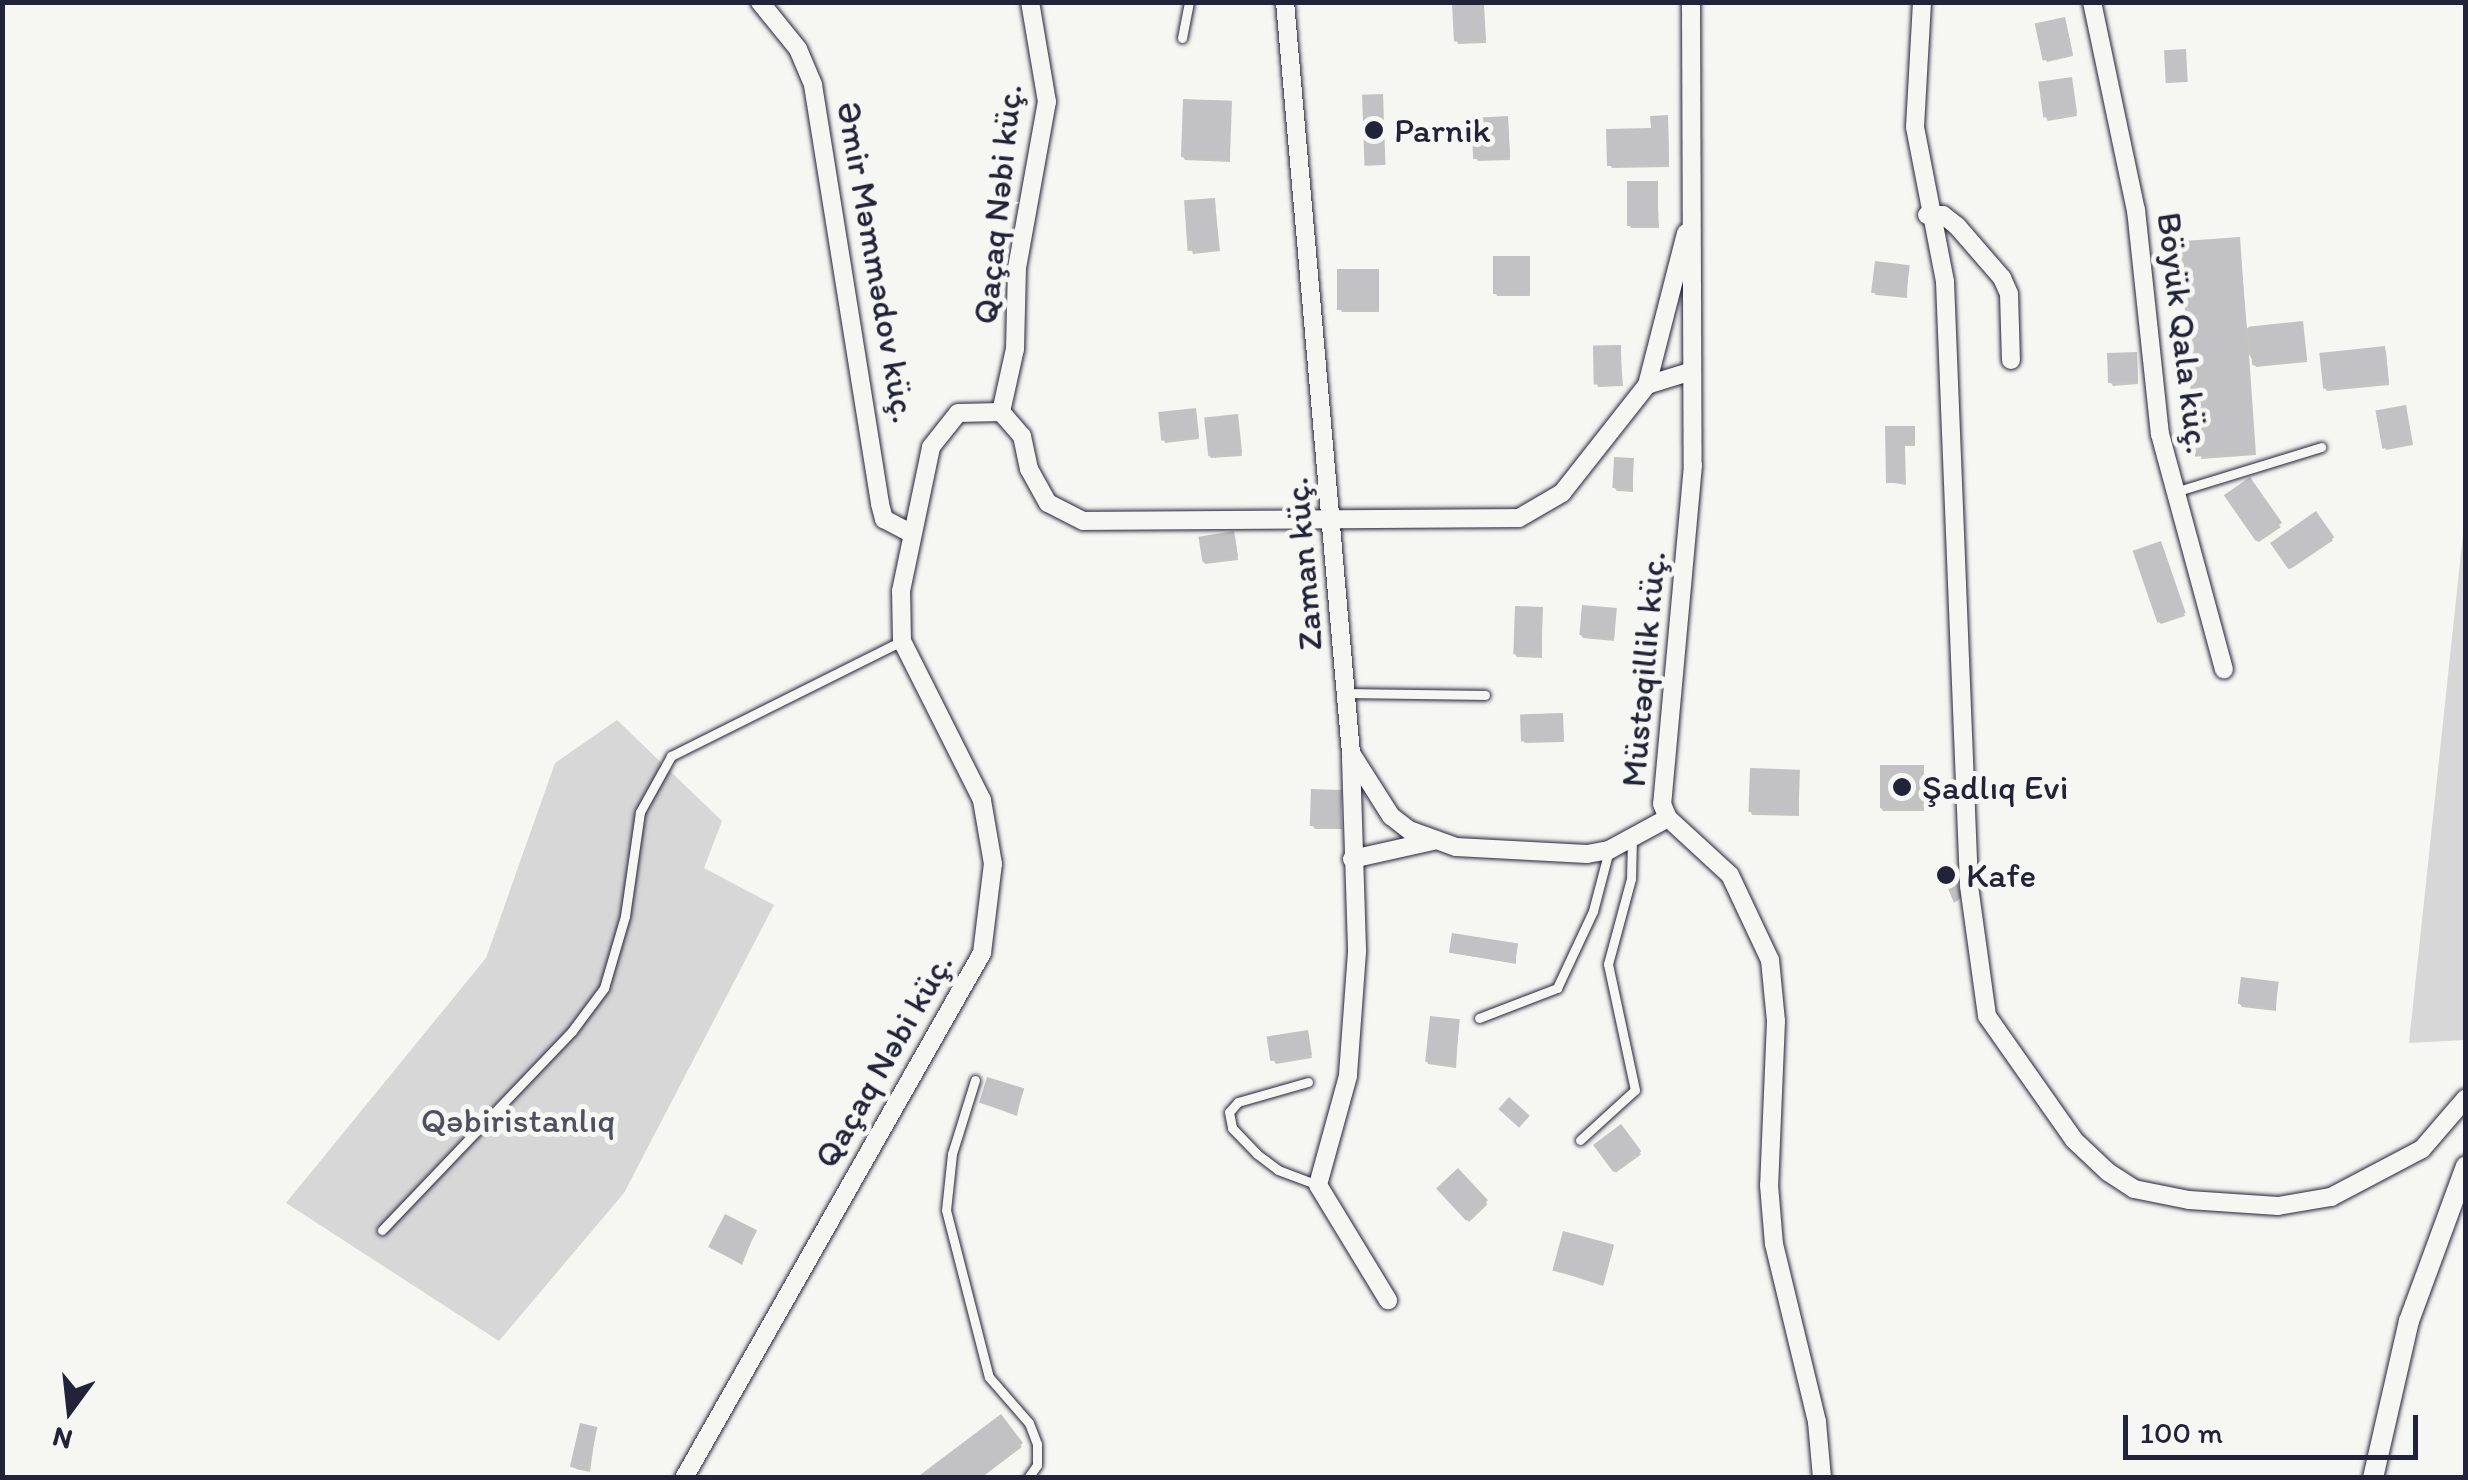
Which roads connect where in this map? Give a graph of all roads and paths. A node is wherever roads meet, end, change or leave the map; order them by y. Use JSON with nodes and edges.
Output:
{"nodes":[{"id":1,"x":760,"y":2,"type":"edge"},
{"id":2,"x":1030,"y":2,"type":"edge"},
{"id":3,"x":1189,"y":2,"type":"edge"},
{"id":4,"x":1285,"y":2,"type":"edge"},
{"id":5,"x":1691,"y":2,"type":"edge"},
{"id":6,"x":1922,"y":2,"type":"edge"},
{"id":7,"x":2092,"y":2,"type":"edge"},
{"id":8,"x":1182,"y":38,"type":"dead end"},
{"id":9,"x":1927,"y":215,"type":"junction"},
{"id":10,"x":1689,"y":229,"type":"junction"},
{"id":11,"x":2011,"y":360,"type":"dead end"},
{"id":12,"x":1689,"y":372,"type":"junction"},
{"id":13,"x":1646,"y":385,"type":"junction"},
{"id":14,"x":1001,"y":412,"type":"junction"},
{"id":15,"x":2321,"y":447,"type":"dead end"},
{"id":16,"x":2173,"y":492,"type":"junction"},
{"id":17,"x":1335,"y":522,"type":"junction"},
{"id":18,"x":910,"y":533,"type":"junction"},
{"id":19,"x":902,"y":640,"type":"junction"},
{"id":20,"x":2224,"y":669,"type":"dead end"},
{"id":21,"x":1348,"y":694,"type":"junction"},
{"id":22,"x":1485,"y":695,"type":"dead end"},
{"id":23,"x":1351,"y":752,"type":"junction"},
{"id":24,"x":1668,"y":818,"type":"junction"},
{"id":25,"x":1632,"y":838,"type":"junction"},
{"id":26,"x":1434,"y":841,"type":"junction"},
{"id":27,"x":1609,"y":850,"type":"junction"},
{"id":28,"x":1352,"y":859,"type":"junction"},
{"id":29,"x":1479,"y":1018,"type":"dead end"},
{"id":30,"x":974,"y":1080,"type":"dead end"},
{"id":31,"x":1308,"y":1082,"type":"dead end"},
{"id":32,"x":2466,"y":1098,"type":"edge"},
{"id":33,"x":1580,"y":1140,"type":"dead end"},
{"id":34,"x":2466,"y":1166,"type":"edge"},
{"id":35,"x":1318,"y":1184,"type":"junction"},
{"id":36,"x":382,"y":1230,"type":"dead end"},
{"id":37,"x":1388,"y":1300,"type":"dead end"},
{"id":38,"x":684,"y":1478,"type":"edge"},
{"id":39,"x":1028,"y":1478,"type":"edge"},
{"id":40,"x":1822,"y":1478,"type":"edge"},
{"id":41,"x":2373,"y":1478,"type":"edge"}],
"edges":[{"from":1,"to":18,"type":"street","name":"Əmir Məmmədov küç."},
{"from":2,"to":14,"type":"street","name":"Qaçaq Nəbi küç."},
{"from":3,"to":8,"type":"lane"},
{"from":4,"to":17,"type":"street","name":"Zaman küç."},
{"from":5,"to":10,"type":"street","name":"Müstəqillik küç."},
{"from":6,"to":9,"type":"street"},
{"from":7,"to":16,"type":"street","name":"Böyük Qala küç."},
{"from":9,"to":11,"type":"street"},
{"from":9,"to":32,"type":"street"},
{"from":10,"to":12,"type":"street","name":"Müstəqillik küç."},
{"from":10,"to":13,"type":"street"},
{"from":12,"to":13,"type":"street"},
{"from":12,"to":24,"type":"street","name":"Müstəqillik küç."},
{"from":13,"to":17,"type":"street"},
{"from":14,"to":17,"type":"street"},
{"from":14,"to":18,"type":"street"},
{"from":15,"to":16,"type":"lane"},
{"from":16,"to":20,"type":"street","name":"Böyük Qala küç."},
{"from":17,"to":21,"type":"street","name":"Zaman küç."},
{"from":18,"to":19,"type":"street"},
{"from":19,"to":36,"type":"lane"},
{"from":19,"to":38,"type":"street","name":"Qaçaq Nəbi küç."},
{"from":21,"to":22,"type":"lane"},
{"from":21,"to":23,"type":"street","name":"Zaman küç."},
{"from":23,"to":26,"type":"street","name":"Zaman küç."},
{"from":23,"to":28,"type":"street"},
{"from":24,"to":25,"type":"street","name":"Zaman küç."},
{"from":24,"to":40,"type":"street","name":"Müstəqillik küç."},
{"from":25,"to":27,"type":"street","name":"Zaman küç."},
{"from":25,"to":33,"type":"lane"},
{"from":26,"to":27,"type":"street","name":"Zaman küç."},
{"from":26,"to":28,"type":"street"},
{"from":27,"to":29,"type":"lane"},
{"from":28,"to":35,"type":"street"},
{"from":30,"to":39,"type":"lane"},
{"from":31,"to":35,"type":"lane"},
{"from":34,"to":41,"type":"street"},
{"from":35,"to":37,"type":"street"}]}
